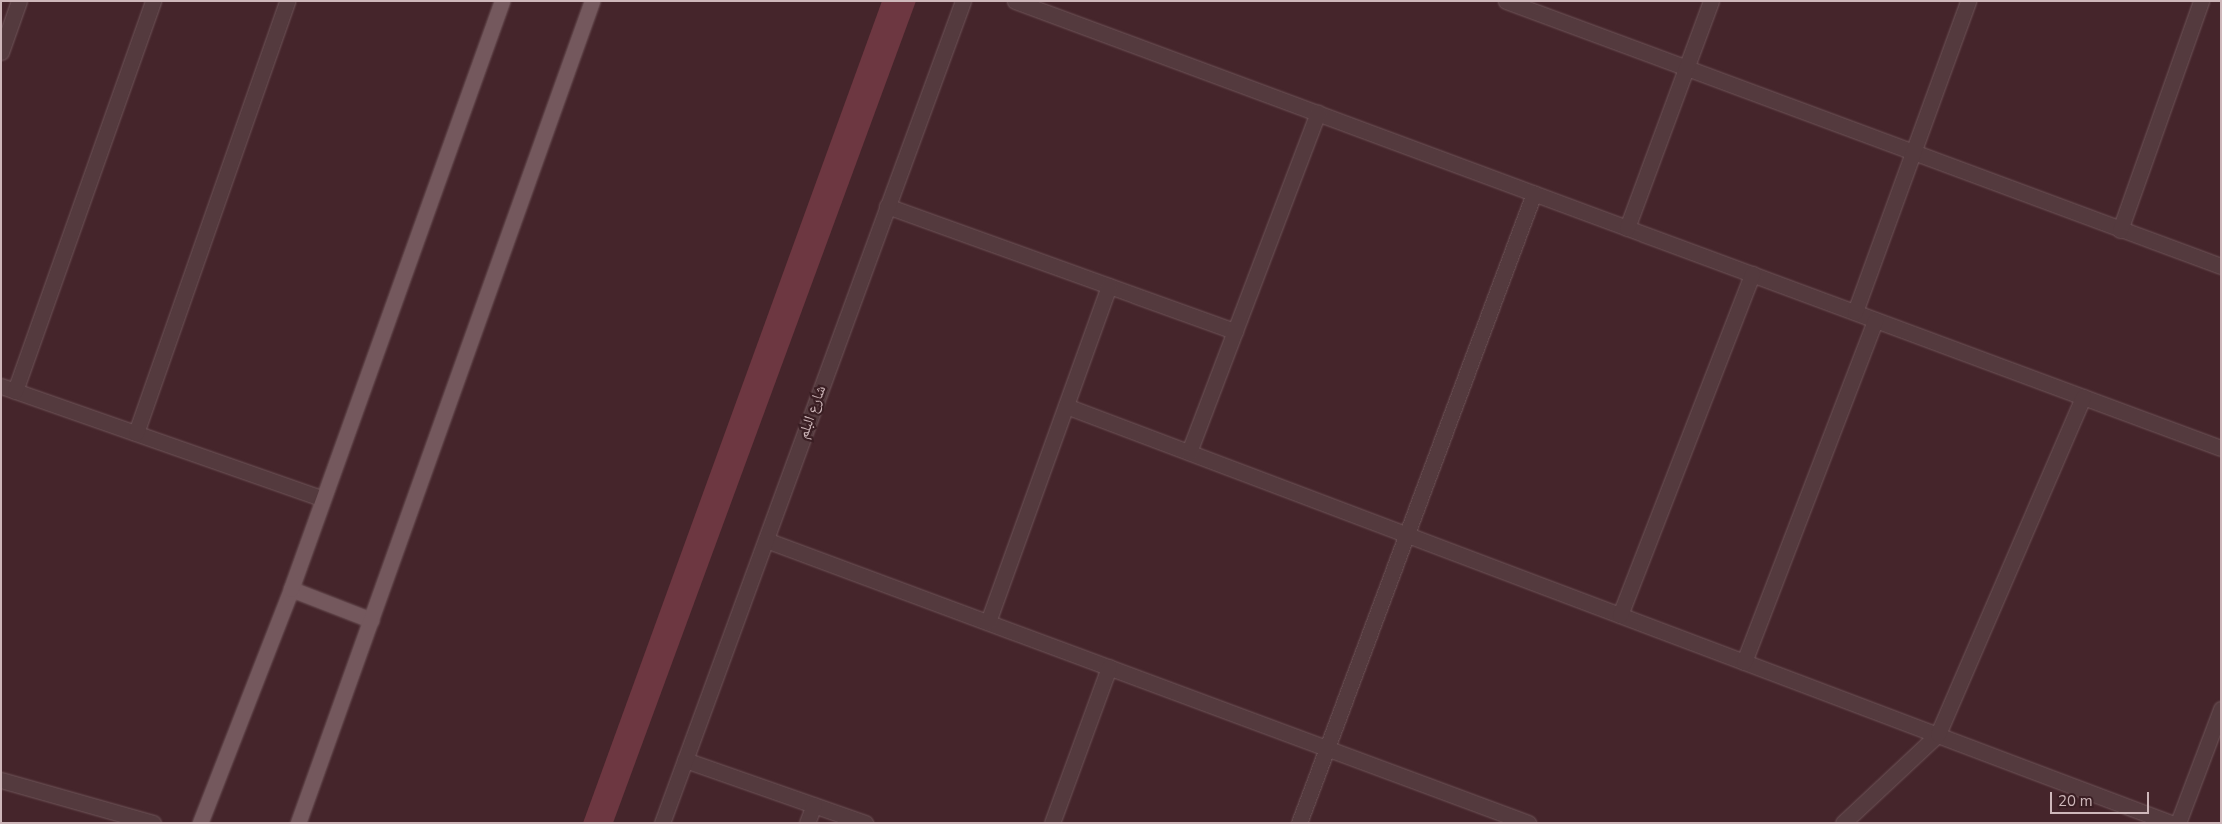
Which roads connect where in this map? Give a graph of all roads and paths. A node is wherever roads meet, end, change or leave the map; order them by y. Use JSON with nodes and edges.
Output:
{"nodes":[{"id":1,"x":19,"y":1,"type":"edge"},
{"id":2,"x":153,"y":1,"type":"edge"},
{"id":3,"x":287,"y":1,"type":"edge"},
{"id":4,"x":502,"y":1,"type":"edge"},
{"id":5,"x":592,"y":1,"type":"edge"},
{"id":6,"x":963,"y":1,"type":"edge"},
{"id":7,"x":1015,"y":1,"type":"edge"},
{"id":8,"x":1506,"y":1,"type":"edge"},
{"id":9,"x":1711,"y":1,"type":"edge"},
{"id":10,"x":1968,"y":1,"type":"edge"},
{"id":11,"x":2201,"y":1,"type":"edge"},
{"id":12,"x":1,"y":52,"type":"edge"},
{"id":13,"x":1686,"y":68,"type":"junction"},
{"id":14,"x":1318,"y":113,"type":"junction"},
{"id":15,"x":1913,"y":153,"type":"junction"},
{"id":16,"x":1534,"y":193,"type":"junction"},
{"id":17,"x":887,"y":206,"type":"junction"},
{"id":18,"x":1626,"y":228,"type":"junction"},
{"id":19,"x":2120,"y":230,"type":"junction"},
{"id":20,"x":2221,"y":266,"type":"edge"},
{"id":21,"x":1752,"y":274,"type":"junction"},
{"id":22,"x":1109,"y":286,"type":"junction"},
{"id":23,"x":1855,"y":312,"type":"junction"},
{"id":24,"x":1876,"y":320,"type":"junction"},
{"id":25,"x":1235,"y":331,"type":"junction"},
{"id":26,"x":8,"y":388,"type":"edge"},
{"id":27,"x":2083,"y":397,"type":"junction"},
{"id":28,"x":1066,"y":406,"type":"junction"},
{"id":29,"x":136,"y":433,"type":"junction"},
{"id":30,"x":2221,"y":448,"type":"edge"},
{"id":31,"x":1189,"y":452,"type":"junction"},
{"id":32,"x":323,"y":499,"type":"junction"},
{"id":33,"x":1408,"y":535,"type":"junction"},
{"id":34,"x":766,"y":540,"type":"junction"},
{"id":35,"x":291,"y":589,"type":"junction"},
{"id":36,"x":1620,"y":615,"type":"junction"},
{"id":37,"x":371,"y":620,"type":"junction"},
{"id":38,"x":988,"y":622,"type":"junction"},
{"id":39,"x":1744,"y":662,"type":"junction"},
{"id":40,"x":1109,"y":667,"type":"junction"},
{"id":41,"x":2220,"y":713,"type":"edge"},
{"id":42,"x":1938,"y":734,"type":"junction"},
{"id":43,"x":1328,"y":749,"type":"junction"},
{"id":44,"x":685,"y":760,"type":"junction"},
{"id":45,"x":1,"y":780,"type":"edge"},
{"id":46,"x":814,"y":805,"type":"junction"},
{"id":47,"x":153,"y":823,"type":"edge"},
{"id":48,"x":200,"y":823,"type":"edge"},
{"id":49,"x":298,"y":823,"type":"edge"},
{"id":50,"x":662,"y":823,"type":"edge"},
{"id":51,"x":807,"y":823,"type":"edge"},
{"id":52,"x":865,"y":823,"type":"edge"},
{"id":53,"x":1052,"y":823,"type":"edge"},
{"id":54,"x":1299,"y":823,"type":"edge"},
{"id":55,"x":1528,"y":823,"type":"edge"},
{"id":56,"x":1843,"y":823,"type":"edge"},
{"id":57,"x":2171,"y":823,"type":"edge"},
{"id":58,"x":2178,"y":823,"type":"edge"}],
"edges":[{"from":1,"to":12,"type":"street"},
{"from":2,"to":26,"type":"street"},
{"from":3,"to":29,"type":"street"},
{"from":4,"to":32,"type":"main road"},
{"from":5,"to":37,"type":"main road"},
{"from":6,"to":17,"type":"street","name":"شارع البلم"},
{"from":7,"to":14,"type":"street"},
{"from":8,"to":13,"type":"street"},
{"from":9,"to":13,"type":"street"},
{"from":10,"to":15,"type":"street"},
{"from":11,"to":19,"type":"street"},
{"from":13,"to":15,"type":"street"},
{"from":13,"to":18,"type":"street"},
{"from":14,"to":16,"type":"street"},
{"from":14,"to":25,"type":"street"},
{"from":15,"to":19,"type":"street"},
{"from":15,"to":23,"type":"street"},
{"from":16,"to":18,"type":"street"},
{"from":16,"to":33,"type":"street"},
{"from":17,"to":22,"type":"street"},
{"from":17,"to":34,"type":"street","name":"شارع البلم"},
{"from":18,"to":21,"type":"street"},
{"from":19,"to":20,"type":"street"},
{"from":21,"to":23,"type":"street"},
{"from":21,"to":36,"type":"street"},
{"from":22,"to":25,"type":"street"},
{"from":22,"to":28,"type":"street"},
{"from":23,"to":24,"type":"street"},
{"from":24,"to":27,"type":"street"},
{"from":24,"to":39,"type":"street"},
{"from":25,"to":31,"type":"street"},
{"from":26,"to":29,"type":"street"},
{"from":27,"to":30,"type":"street"},
{"from":27,"to":42,"type":"street"},
{"from":28,"to":31,"type":"street"},
{"from":28,"to":38,"type":"street"},
{"from":29,"to":32,"type":"street"},
{"from":31,"to":33,"type":"street"},
{"from":32,"to":35,"type":"main road"},
{"from":33,"to":36,"type":"street"},
{"from":33,"to":43,"type":"street"},
{"from":34,"to":38,"type":"street"},
{"from":34,"to":44,"type":"street","name":"شارع البلم"},
{"from":35,"to":37,"type":"main road"},
{"from":35,"to":48,"type":"main road"},
{"from":36,"to":39,"type":"street"},
{"from":37,"to":49,"type":"main road"},
{"from":38,"to":40,"type":"street"},
{"from":39,"to":42,"type":"street"},
{"from":40,"to":43,"type":"street"},
{"from":40,"to":53,"type":"street"},
{"from":41,"to":58,"type":"street"},
{"from":42,"to":56,"type":"street"},
{"from":42,"to":57,"type":"street"},
{"from":43,"to":54,"type":"street"},
{"from":43,"to":55,"type":"street"},
{"from":44,"to":46,"type":"street"},
{"from":44,"to":50,"type":"street","name":"شارع البلم"},
{"from":45,"to":47,"type":"street"},
{"from":46,"to":51,"type":"street"},
{"from":46,"to":52,"type":"street"}]}
